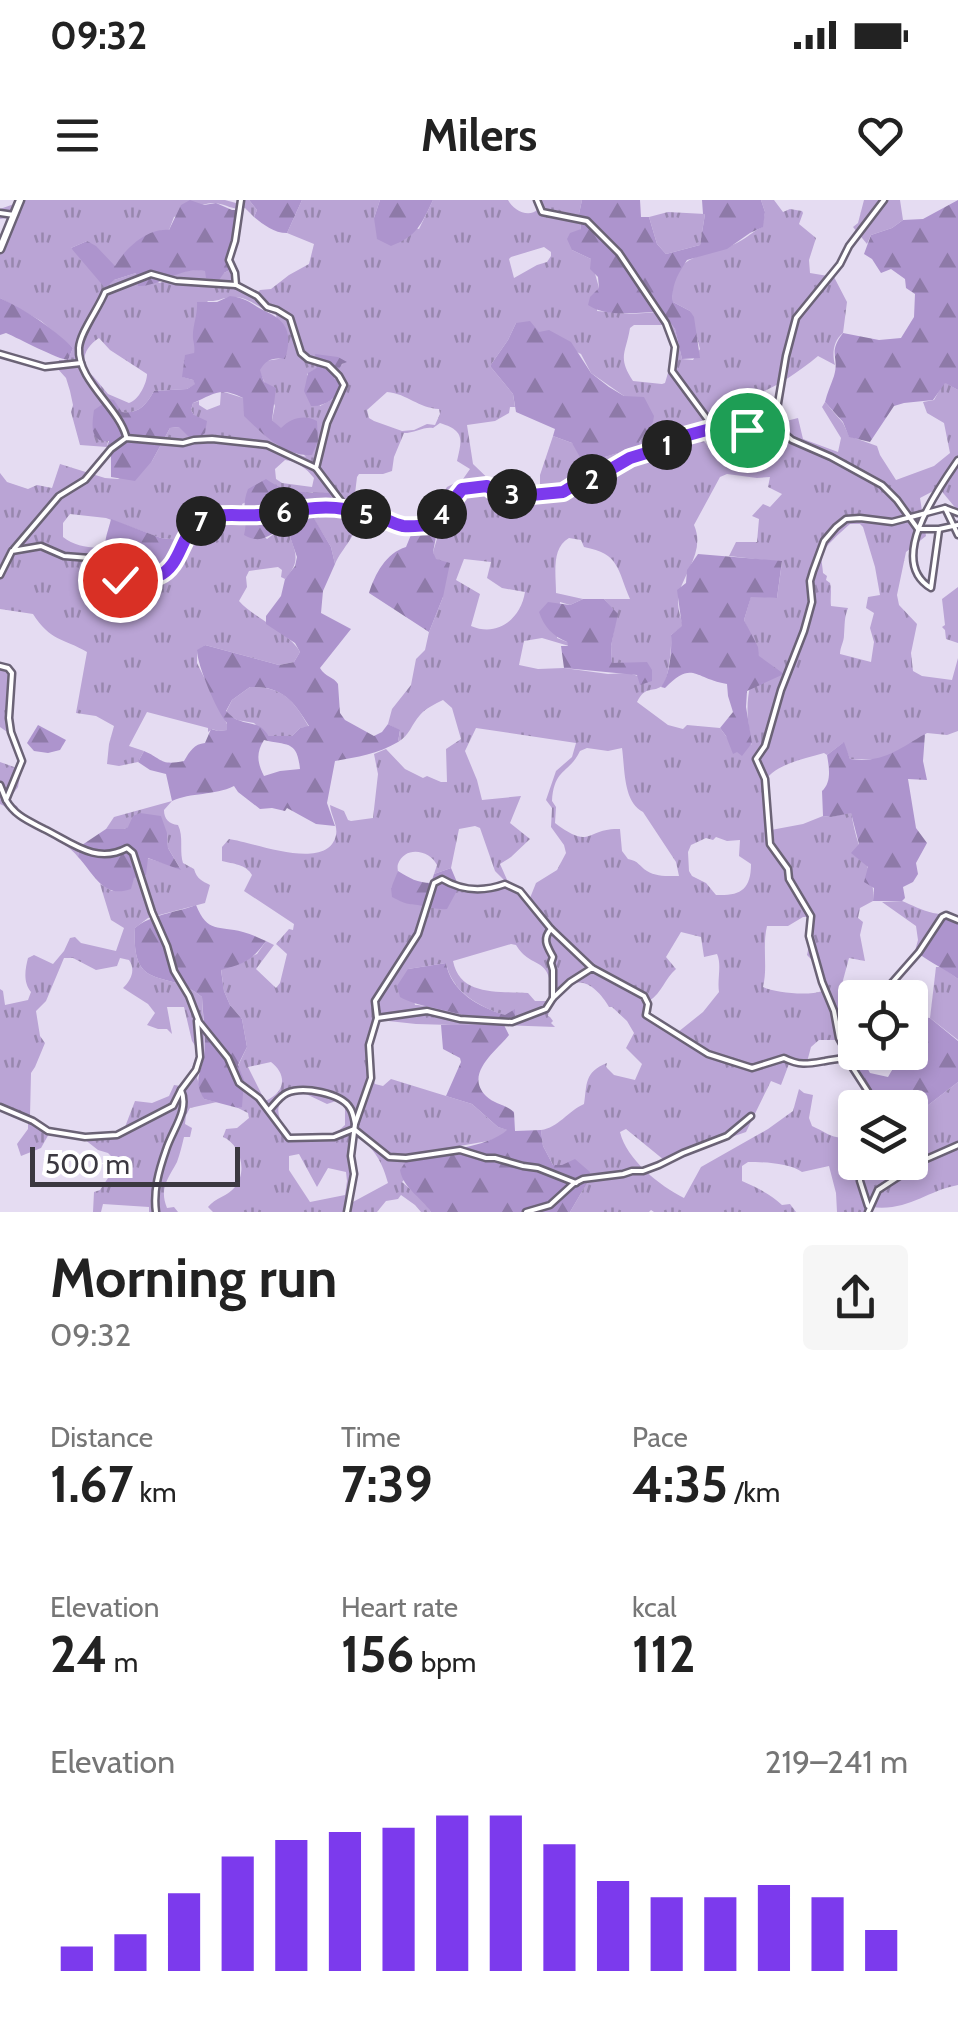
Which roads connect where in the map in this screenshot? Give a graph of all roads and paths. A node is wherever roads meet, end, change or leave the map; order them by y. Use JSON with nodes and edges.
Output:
{"nodes":[{"id":1,"x":20,"y":200,"type":"edge"},
{"id":2,"x":240,"y":200,"type":"edge"},
{"id":3,"x":537,"y":200,"type":"edge"},
{"id":4,"x":884,"y":200,"type":"edge"},
{"id":5,"x":0,"y":213,"type":"edge"},
{"id":6,"x":14,"y":215,"type":"junction"},
{"id":7,"x":0,"y":250,"type":"edge"},
{"id":8,"x":236,"y":285,"type":"junction"},
{"id":9,"x":0,"y":354,"type":"edge"},
{"id":10,"x":80,"y":362,"type":"junction"},
{"id":11,"x":776,"y":416,"type":"junction"},
{"id":12,"x":714,"y":428,"type":"junction"},
{"id":13,"x":126,"y":438,"type":"junction"},
{"id":14,"x":958,"y":460,"type":"edge"},
{"id":15,"x":316,"y":468,"type":"junction"},
{"id":16,"x":944,"y":508,"type":"junction"},
{"id":17,"x":346,"y":510,"type":"junction"},
{"id":18,"x":928,"y":511,"type":"junction"},
{"id":19,"x":958,"y":513,"type":"edge"},
{"id":20,"x":910,"y":518,"type":"junction"},
{"id":21,"x":956,"y":525,"type":"edge"},
{"id":22,"x":918,"y":528,"type":"junction"},
{"id":23,"x":940,"y":529,"type":"junction"},
{"id":24,"x":958,"y":535,"type":"edge"},
{"id":25,"x":12,"y":551,"type":"junction"},
{"id":26,"x":0,"y":575,"type":"edge"},
{"id":27,"x":0,"y":666,"type":"edge"},
{"id":28,"x":0,"y":785,"type":"edge"},
{"id":29,"x":6,"y":800,"type":"junction"},
{"id":30,"x":958,"y":920,"type":"edge"},
{"id":31,"x":551,"y":929,"type":"junction"},
{"id":32,"x":592,"y":968,"type":"junction"},
{"id":33,"x":894,"y":980,"type":"edge"},
{"id":34,"x":553,"y":998,"type":"junction"},
{"id":35,"x":196,"y":1016,"type":"junction"},
{"id":36,"x":377,"y":1018,"type":"junction"},
{"id":37,"x":838,"y":1031,"type":"edge"},
{"id":38,"x":838,"y":1060,"type":"edge"},
{"id":39,"x":181,"y":1090,"type":"junction"},
{"id":40,"x":0,"y":1107,"type":"edge"},
{"id":41,"x":269,"y":1110,"type":"junction"},
{"id":42,"x":751,"y":1116,"type":"dead end"},
{"id":43,"x":355,"y":1127,"type":"junction"},
{"id":44,"x":958,"y":1145,"type":"edge"},
{"id":45,"x":860,"y":1180,"type":"edge"},
{"id":46,"x":576,"y":1182,"type":"junction"},
{"id":47,"x":868,"y":1209,"type":"edge"},
{"id":48,"x":156,"y":1212,"type":"edge"},
{"id":49,"x":347,"y":1212,"type":"edge"},
{"id":50,"x":526,"y":1212,"type":"edge"}],
"edges":[{"from":1,"to":6,"type":"street"},
{"from":2,"to":8,"type":"street"},
{"from":3,"to":12,"type":"street"},
{"from":4,"to":11,"type":"street"},
{"from":5,"to":6,"type":"street"},
{"from":6,"to":7,"type":"street"},
{"from":8,"to":10,"type":"street"},
{"from":8,"to":15,"type":"street"},
{"from":9,"to":10,"type":"street"},
{"from":10,"to":13,"type":"street"},
{"from":11,"to":12,"type":"street"},
{"from":11,"to":20,"type":"street"},
{"from":12,"to":17,"type":"street"},
{"from":13,"to":15,"type":"street"},
{"from":13,"to":25,"type":"street"},
{"from":14,"to":18,"type":"street"},
{"from":15,"to":17,"type":"street"},
{"from":16,"to":18,"type":"street"},
{"from":16,"to":19,"type":"street"},
{"from":16,"to":21,"type":"street"},
{"from":17,"to":25,"type":"street"},
{"from":18,"to":20,"type":"street"},
{"from":18,"to":22,"type":"street"},
{"from":20,"to":22,"type":"street"},
{"from":20,"to":37,"type":"street"},
{"from":21,"to":23,"type":"street"},
{"from":21,"to":24,"type":"street"},
{"from":22,"to":23,"type":"street"},
{"from":22,"to":23,"type":"street"},
{"from":25,"to":26,"type":"street"},
{"from":27,"to":29,"type":"street"},
{"from":28,"to":29,"type":"street"},
{"from":29,"to":35,"type":"street"},
{"from":30,"to":33,"type":"street"},
{"from":31,"to":32,"type":"street"},
{"from":31,"to":34,"type":"street"},
{"from":31,"to":36,"type":"street"},
{"from":32,"to":34,"type":"street"},
{"from":32,"to":38,"type":"street"},
{"from":34,"to":36,"type":"street"},
{"from":35,"to":39,"type":"street"},
{"from":35,"to":41,"type":"street"},
{"from":36,"to":43,"type":"street"},
{"from":39,"to":40,"type":"street"},
{"from":39,"to":48,"type":"street"},
{"from":41,"to":43,"type":"street"},
{"from":41,"to":43,"type":"street"},
{"from":42,"to":46,"type":"street"},
{"from":43,"to":46,"type":"street"},
{"from":43,"to":49,"type":"street"},
{"from":44,"to":47,"type":"street"},
{"from":45,"to":47,"type":"street"},
{"from":46,"to":50,"type":"street"}]}
